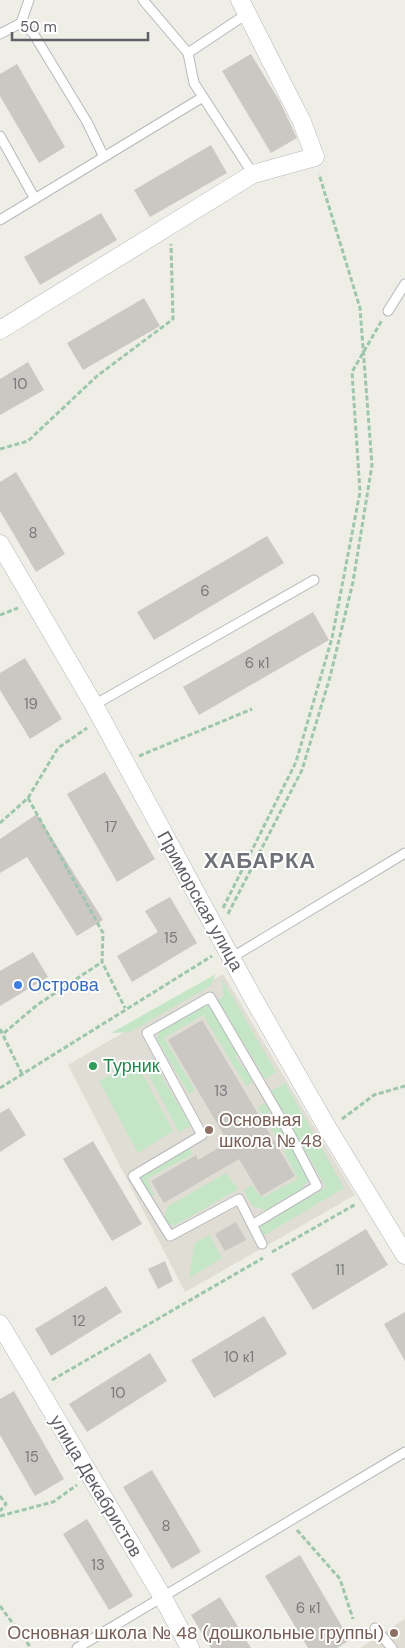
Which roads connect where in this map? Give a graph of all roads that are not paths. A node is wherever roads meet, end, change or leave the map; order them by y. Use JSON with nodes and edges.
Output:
{"nodes":[{"id":1,"x":29,"y":0,"type":"edge"},
{"id":2,"x":143,"y":0,"type":"edge"},
{"id":3,"x":244,"y":7,"type":"edge"},
{"id":4,"x":21,"y":23,"type":"junction"},
{"id":5,"x":0,"y":34,"type":"edge"},
{"id":6,"x":188,"y":53,"type":"junction"},
{"id":7,"x":203,"y":97,"type":"junction"},
{"id":8,"x":0,"y":136,"type":"edge"},
{"id":9,"x":104,"y":157,"type":"junction"},
{"id":10,"x":253,"y":174,"type":"junction"},
{"id":11,"x":35,"y":199,"type":"junction"},
{"id":12,"x":0,"y":220,"type":"edge"},
{"id":13,"x":405,"y":284,"type":"edge"},
{"id":14,"x":388,"y":311,"type":"road end"},
{"id":15,"x":0,"y":330,"type":"edge"},
{"id":16,"x":0,"y":544,"type":"edge"},
{"id":17,"x":314,"y":580,"type":"dead end"},
{"id":18,"x":98,"y":712,"type":"junction"},
{"id":19,"x":405,"y":852,"type":"edge"},
{"id":20,"x":222,"y":942,"type":"junction"},
{"id":21,"x":252,"y":1225,"type":"junction"},
{"id":22,"x":262,"y":1244,"type":"dead end"},
{"id":23,"x":405,"y":1255,"type":"edge"},
{"id":24,"x":2,"y":1333,"type":"edge"},
{"id":25,"x":405,"y":1452,"type":"edge"},
{"id":26,"x":162,"y":1596,"type":"junction"},
{"id":27,"x":374,"y":1628,"type":"dead end"},
{"id":28,"x":78,"y":1648,"type":"edge"},
{"id":29,"x":190,"y":1648,"type":"edge"},
{"id":30,"x":392,"y":1648,"type":"edge"}],
"edges":[{"from":1,"to":4,"type":"lane"},
{"from":2,"to":6,"type":"lane"},
{"from":3,"to":6,"type":"lane"},
{"from":3,"to":10,"type":"street"},
{"from":4,"to":5,"type":"lane"},
{"from":4,"to":9,"type":"lane"},
{"from":6,"to":7,"type":"lane"},
{"from":7,"to":9,"type":"lane"},
{"from":7,"to":10,"type":"lane"},
{"from":8,"to":11,"type":"lane"},
{"from":9,"to":11,"type":"lane"},
{"from":10,"to":15,"type":"street"},
{"from":11,"to":12,"type":"lane"},
{"from":13,"to":14,"type":"lane"},
{"from":16,"to":18,"type":"street","name":"Приморская улица"},
{"from":17,"to":18,"type":"lane"},
{"from":18,"to":20,"type":"street","name":"Приморская улица"},
{"from":19,"to":20,"type":"lane"},
{"from":20,"to":23,"type":"street","name":"Приморская улица"},
{"from":21,"to":21,"type":"lane"},
{"from":21,"to":22,"type":"lane"},
{"from":24,"to":26,"type":"street","name":"улица Декабристов"},
{"from":25,"to":26,"type":"lane"},
{"from":26,"to":28,"type":"lane"},
{"from":26,"to":29,"type":"street","name":"улица Декабристов"},
{"from":27,"to":30,"type":"lane"}]}
